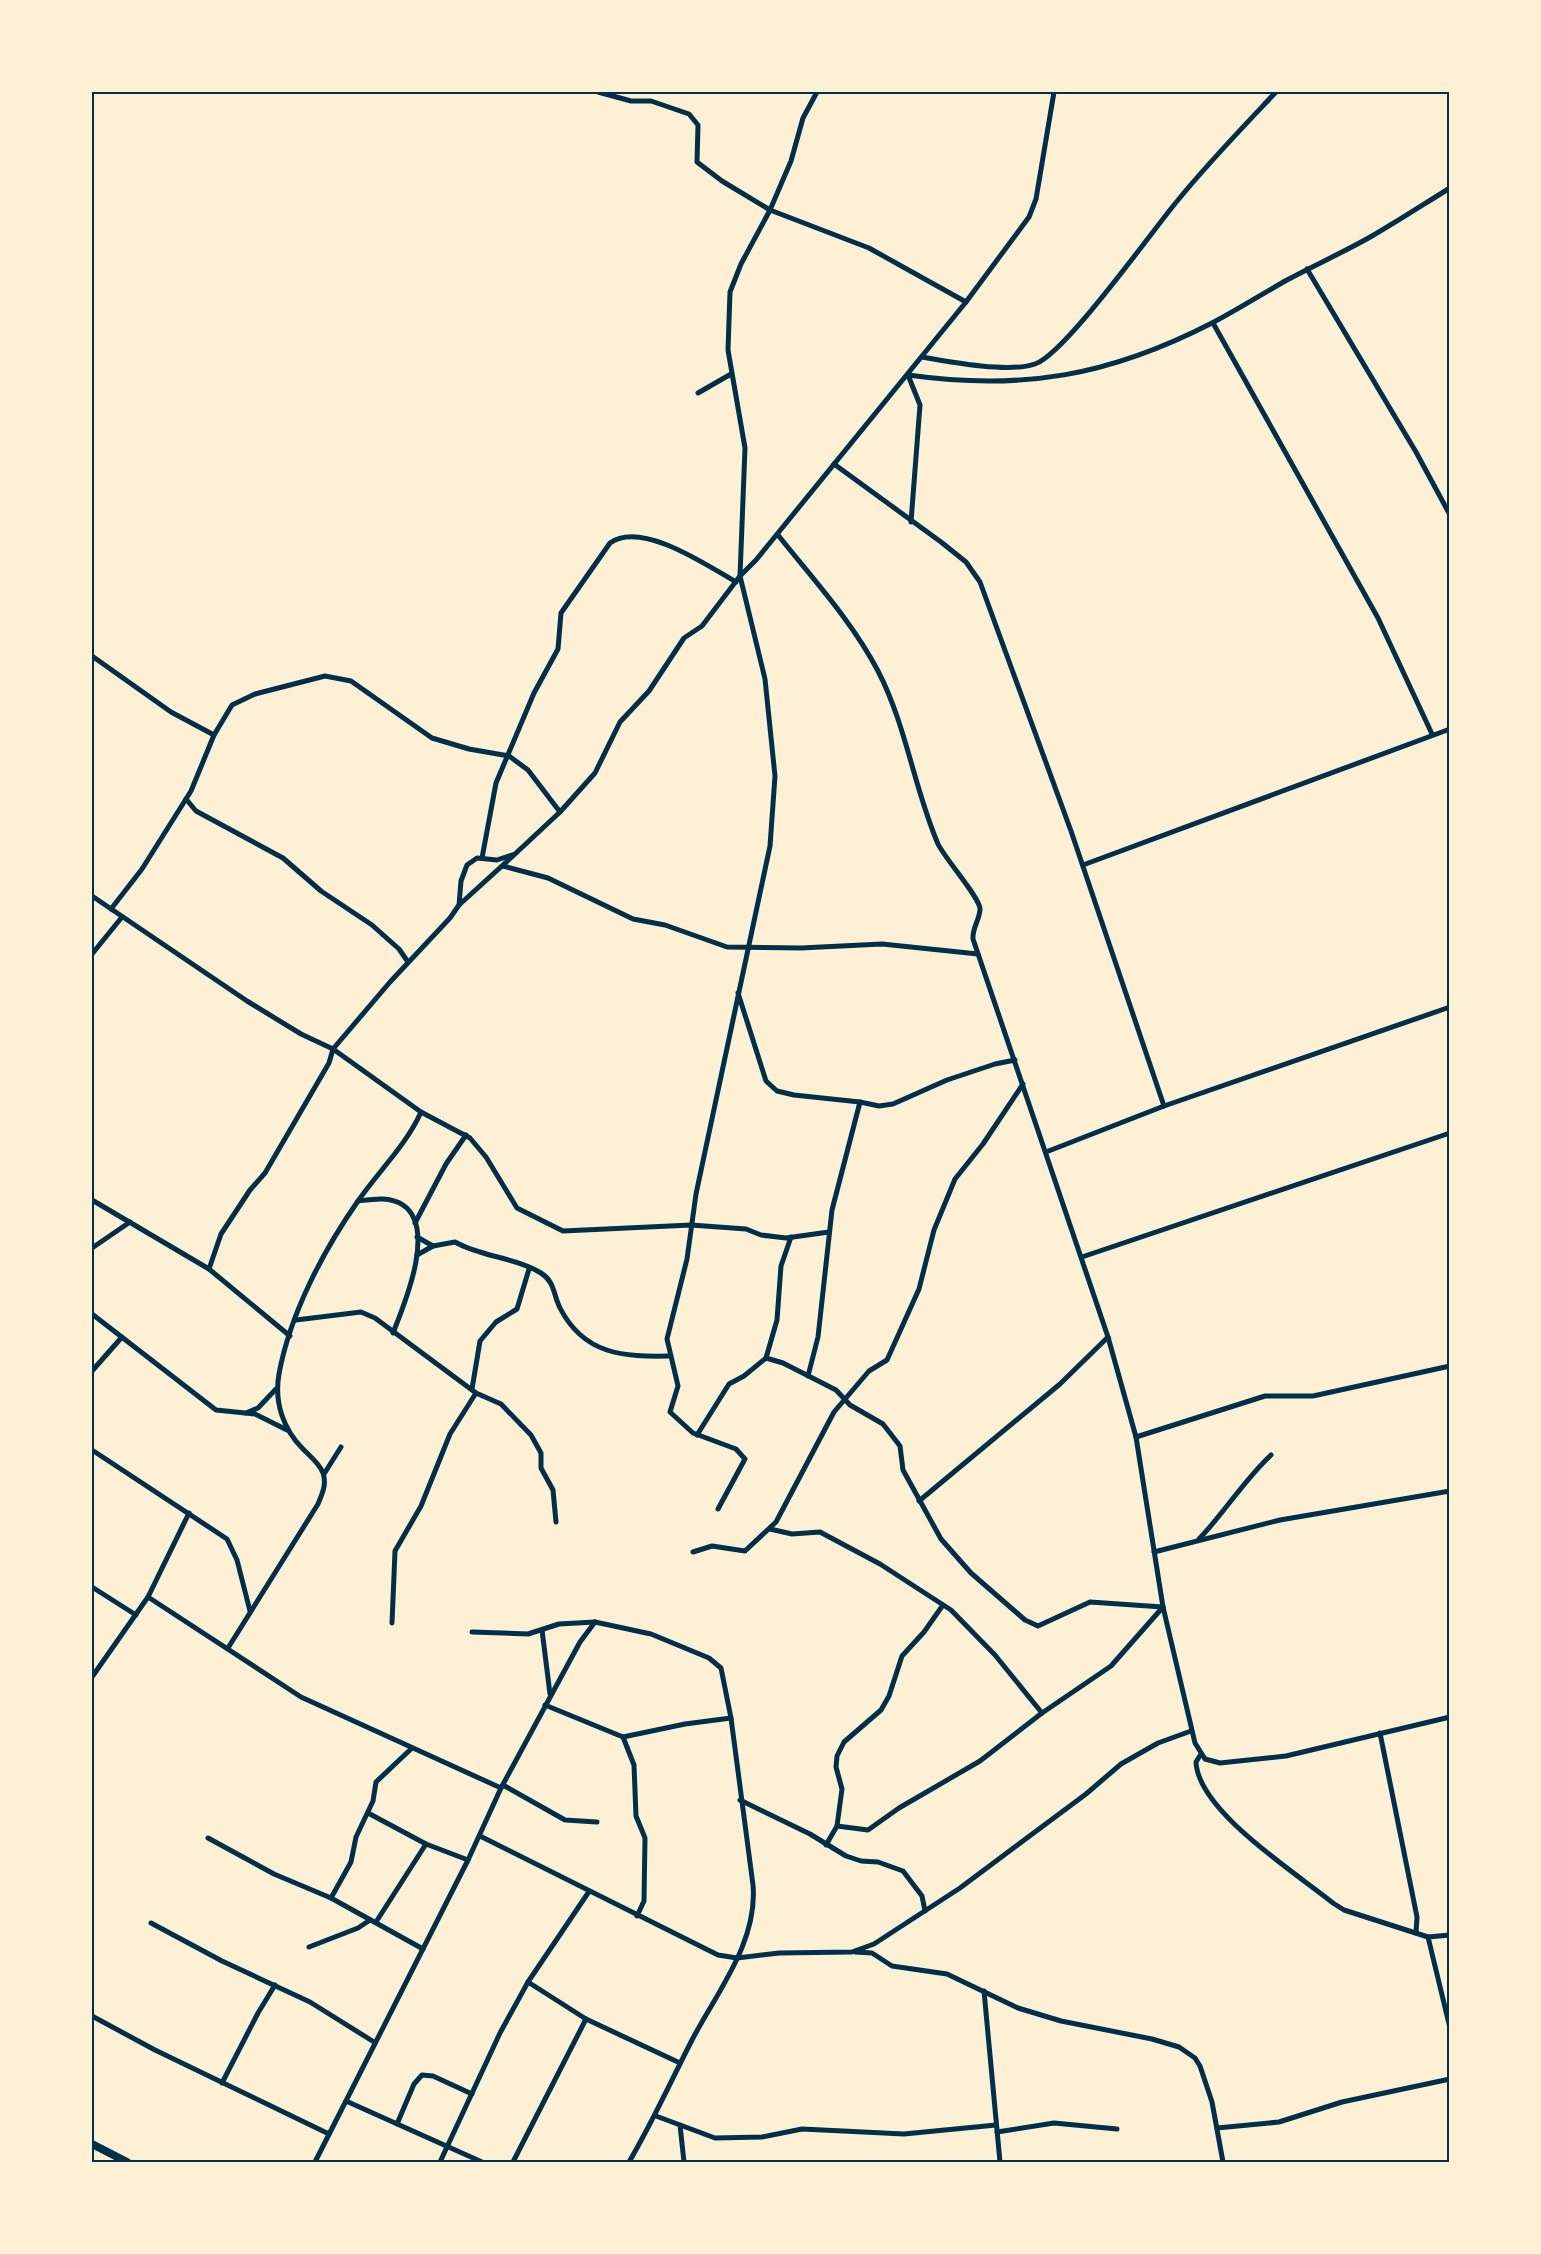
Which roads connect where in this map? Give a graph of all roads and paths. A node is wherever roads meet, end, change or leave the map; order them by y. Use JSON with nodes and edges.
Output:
{"nodes":[{"id":1,"x":598,"y":92,"type":"edge"},
{"id":2,"x":650,"y":92,"type":"edge"},
{"id":3,"x":817,"y":92,"type":"edge"},
{"id":4,"x":1054,"y":92,"type":"edge"},
{"id":5,"x":1276,"y":92,"type":"edge"},
{"id":6,"x":651,"y":101,"type":"junction"},
{"id":7,"x":1449,"y":188,"type":"edge"},
{"id":8,"x":770,"y":210,"type":"junction"},
{"id":9,"x":1307,"y":269,"type":"junction"},
{"id":10,"x":966,"y":302,"type":"junction"},
{"id":11,"x":1213,"y":323,"type":"junction"},
{"id":12,"x":922,"y":357,"type":"junction"},
{"id":13,"x":731,"y":374,"type":"junction"},
{"id":14,"x":908,"y":375,"type":"junction"},
{"id":15,"x":698,"y":393,"type":"dead end"},
{"id":16,"x":834,"y":464,"type":"junction"},
{"id":17,"x":1449,"y":515,"type":"edge"},
{"id":18,"x":911,"y":522,"type":"junction"},
{"id":19,"x":778,"y":535,"type":"junction"},
{"id":20,"x":738,"y":579,"type":"junction"},
{"id":21,"x":92,"y":656,"type":"edge"},
{"id":22,"x":1449,"y":729,"type":"edge"},
{"id":23,"x":1432,"y":734,"type":"junction"},
{"id":24,"x":214,"y":735,"type":"junction"},
{"id":25,"x":507,"y":756,"type":"junction"},
{"id":26,"x":186,"y":799,"type":"junction"},
{"id":27,"x":560,"y":812,"type":"junction"},
{"id":28,"x":515,"y":854,"type":"junction"},
{"id":29,"x":482,"y":858,"type":"junction"},
{"id":30,"x":1083,"y":865,"type":"junction"},
{"id":31,"x":503,"y":867,"type":"junction"},
{"id":32,"x":92,"y":896,"type":"edge"},
{"id":33,"x":459,"y":905,"type":"junction"},
{"id":34,"x":111,"y":909,"type":"junction"},
{"id":35,"x":122,"y":917,"type":"junction"},
{"id":36,"x":747,"y":948,"type":"junction"},
{"id":37,"x":92,"y":954,"type":"edge"},
{"id":38,"x":978,"y":954,"type":"junction"},
{"id":39,"x":408,"y":962,"type":"junction"},
{"id":40,"x":738,"y":992,"type":"junction"},
{"id":41,"x":1449,"y":1007,"type":"edge"},
{"id":42,"x":333,"y":1049,"type":"junction"},
{"id":43,"x":1015,"y":1060,"type":"junction"},
{"id":44,"x":1023,"y":1083,"type":"junction"},
{"id":45,"x":860,"y":1101,"type":"junction"},
{"id":46,"x":1164,"y":1106,"type":"junction"},
{"id":47,"x":421,"y":1112,"type":"junction"},
{"id":48,"x":1449,"y":1133,"type":"edge"},
{"id":49,"x":466,"y":1135,"type":"junction"},
{"id":50,"x":1046,"y":1152,"type":"junction"},
{"id":51,"x":92,"y":1200,"type":"edge"},
{"id":52,"x":358,"y":1201,"type":"junction"},
{"id":53,"x":130,"y":1222,"type":"junction"},
{"id":54,"x":415,"y":1223,"type":"junction"},
{"id":55,"x":691,"y":1225,"type":"junction"},
{"id":56,"x":829,"y":1232,"type":"junction"},
{"id":57,"x":417,"y":1237,"type":"junction"},
{"id":58,"x":790,"y":1237,"type":"junction"},
{"id":59,"x":433,"y":1246,"type":"junction"},
{"id":60,"x":92,"y":1248,"type":"edge"},
{"id":61,"x":417,"y":1255,"type":"junction"},
{"id":62,"x":1082,"y":1257,"type":"junction"},
{"id":63,"x":209,"y":1269,"type":"junction"},
{"id":64,"x":529,"y":1269,"type":"junction"},
{"id":65,"x":92,"y":1314,"type":"edge"},
{"id":66,"x":296,"y":1320,"type":"junction"},
{"id":67,"x":393,"y":1333,"type":"junction"},
{"id":68,"x":290,"y":1336,"type":"junction"},
{"id":69,"x":122,"y":1337,"type":"junction"},
{"id":70,"x":1108,"y":1337,"type":"junction"},
{"id":71,"x":670,"y":1356,"type":"junction"},
{"id":72,"x":766,"y":1358,"type":"junction"},
{"id":73,"x":1449,"y":1366,"type":"edge"},
{"id":74,"x":92,"y":1371,"type":"edge"},
{"id":75,"x":808,"y":1376,"type":"junction"},
{"id":76,"x":276,"y":1389,"type":"junction"},
{"id":77,"x":474,"y":1391,"type":"junction"},
{"id":78,"x":844,"y":1399,"type":"junction"},
{"id":79,"x":245,"y":1414,"type":"junction"},
{"id":80,"x":288,"y":1431,"type":"junction"},
{"id":81,"x":697,"y":1435,"type":"junction"},
{"id":82,"x":1136,"y":1437,"type":"junction"},
{"id":83,"x":341,"y":1447,"type":"dead end"},
{"id":84,"x":92,"y":1450,"type":"edge"},
{"id":85,"x":1271,"y":1455,"type":"dead end"},
{"id":86,"x":324,"y":1473,"type":"junction"},
{"id":87,"x":1449,"y":1491,"type":"edge"},
{"id":88,"x":919,"y":1501,"type":"junction"},
{"id":89,"x":718,"y":1509,"type":"dead end"},
{"id":90,"x":189,"y":1513,"type":"junction"},
{"id":91,"x":556,"y":1522,"type":"dead end"},
{"id":92,"x":771,"y":1529,"type":"junction"},
{"id":93,"x":1198,"y":1540,"type":"junction"},
{"id":94,"x":693,"y":1552,"type":"dead end"},
{"id":95,"x":1154,"y":1552,"type":"junction"},
{"id":96,"x":92,"y":1587,"type":"edge"},
{"id":97,"x":148,"y":1597,"type":"junction"},
{"id":98,"x":943,"y":1605,"type":"junction"},
{"id":99,"x":1163,"y":1607,"type":"junction"},
{"id":100,"x":250,"y":1611,"type":"junction"},
{"id":101,"x":136,"y":1615,"type":"junction"},
{"id":102,"x":595,"y":1622,"type":"junction"},
{"id":103,"x":392,"y":1623,"type":"dead end"},
{"id":104,"x":542,"y":1630,"type":"junction"},
{"id":105,"x":472,"y":1632,"type":"dead end"},
{"id":106,"x":228,"y":1648,"type":"junction"},
{"id":107,"x":92,"y":1677,"type":"edge"},
{"id":108,"x":550,"y":1695,"type":"junction"},
{"id":109,"x":545,"y":1705,"type":"junction"},
{"id":110,"x":1042,"y":1713,"type":"junction"},
{"id":111,"x":1449,"y":1717,"type":"edge"},
{"id":112,"x":731,"y":1718,"type":"junction"},
{"id":113,"x":1191,"y":1731,"type":"junction"},
{"id":114,"x":1380,"y":1733,"type":"junction"},
{"id":115,"x":622,"y":1737,"type":"junction"},
{"id":116,"x":412,"y":1748,"type":"junction"},
{"id":117,"x":1201,"y":1754,"type":"junction"},
{"id":118,"x":502,"y":1787,"type":"junction"},
{"id":119,"x":740,"y":1800,"type":"junction"},
{"id":120,"x":368,"y":1813,"type":"junction"},
{"id":121,"x":597,"y":1822,"type":"dead end"},
{"id":122,"x":837,"y":1826,"type":"junction"},
{"id":123,"x":480,"y":1836,"type":"junction"},
{"id":124,"x":208,"y":1838,"type":"dead end"},
{"id":125,"x":426,"y":1844,"type":"junction"},
{"id":126,"x":826,"y":1845,"type":"junction"},
{"id":127,"x":468,"y":1860,"type":"junction"},
{"id":128,"x":588,"y":1893,"type":"junction"},
{"id":129,"x":331,"y":1898,"type":"junction"},
{"id":130,"x":925,"y":1911,"type":"junction"},
{"id":131,"x":637,"y":1916,"type":"junction"},
{"id":132,"x":373,"y":1921,"type":"junction"},
{"id":133,"x":151,"y":1923,"type":"dead end"},
{"id":134,"x":1416,"y":1933,"type":"junction"},
{"id":135,"x":1449,"y":1935,"type":"edge"},
{"id":136,"x":1428,"y":1937,"type":"junction"},
{"id":137,"x":309,"y":1947,"type":"dead end"},
{"id":138,"x":423,"y":1949,"type":"junction"},
{"id":139,"x":852,"y":1952,"type":"junction"},
{"id":140,"x":737,"y":1958,"type":"junction"},
{"id":141,"x":528,"y":1982,"type":"junction"},
{"id":142,"x":275,"y":1985,"type":"junction"},
{"id":143,"x":984,"y":1991,"type":"junction"},
{"id":144,"x":1448,"y":2011,"type":"edge"},
{"id":145,"x":92,"y":2016,"type":"edge"},
{"id":146,"x":586,"y":2019,"type":"junction"},
{"id":147,"x":1449,"y":2028,"type":"edge"},
{"id":148,"x":374,"y":2042,"type":"junction"},
{"id":149,"x":680,"y":2063,"type":"junction"},
{"id":150,"x":1449,"y":2079,"type":"edge"},
{"id":151,"x":222,"y":2083,"type":"junction"},
{"id":152,"x":472,"y":2094,"type":"junction"},
{"id":153,"x":346,"y":2101,"type":"junction"},
{"id":154,"x":656,"y":2116,"type":"junction"},
{"id":155,"x":397,"y":2124,"type":"junction"},
{"id":156,"x":680,"y":2125,"type":"junction"},
{"id":157,"x":996,"y":2125,"type":"junction"},
{"id":158,"x":1217,"y":2128,"type":"junction"},
{"id":159,"x":1117,"y":2129,"type":"dead end"},
{"id":160,"x":997,"y":2132,"type":"junction"},
{"id":161,"x":329,"y":2134,"type":"junction"},
{"id":162,"x":92,"y":2144,"type":"edge"},
{"id":163,"x":447,"y":2147,"type":"junction"},
{"id":164,"x":318,"y":2162,"type":"edge"},
{"id":165,"x":127,"y":2163,"type":"edge"},
{"id":166,"x":440,"y":2163,"type":"edge"},
{"id":167,"x":482,"y":2163,"type":"edge"},
{"id":168,"x":513,"y":2163,"type":"edge"},
{"id":169,"x":628,"y":2163,"type":"edge"},
{"id":170,"x":684,"y":2163,"type":"edge"},
{"id":171,"x":1000,"y":2163,"type":"edge"},
{"id":172,"x":1223,"y":2163,"type":"edge"}],
"edges":[{"from":1,"to":6,"type":"street"},
{"from":2,"to":6,"type":"street"},
{"from":3,"to":8,"type":"street"},
{"from":4,"to":10,"type":"street"},
{"from":5,"to":12,"type":"street"},
{"from":6,"to":8,"type":"street"},
{"from":7,"to":9,"type":"street"},
{"from":8,"to":10,"type":"street"},
{"from":8,"to":13,"type":"street"},
{"from":9,"to":11,"type":"street"},
{"from":9,"to":17,"type":"street"},
{"from":10,"to":12,"type":"street"},
{"from":11,"to":14,"type":"street"},
{"from":11,"to":23,"type":"street"},
{"from":12,"to":14,"type":"street"},
{"from":13,"to":15,"type":"street"},
{"from":13,"to":20,"type":"street"},
{"from":14,"to":16,"type":"street"},
{"from":14,"to":18,"type":"street"},
{"from":16,"to":18,"type":"street"},
{"from":16,"to":19,"type":"street"},
{"from":18,"to":30,"type":"street"},
{"from":19,"to":20,"type":"street"},
{"from":19,"to":38,"type":"street"},
{"from":20,"to":25,"type":"street"},
{"from":20,"to":27,"type":"street"},
{"from":20,"to":36,"type":"street"},
{"from":21,"to":24,"type":"street"},
{"from":22,"to":23,"type":"street"},
{"from":23,"to":30,"type":"street"},
{"from":24,"to":25,"type":"street"},
{"from":24,"to":26,"type":"street"},
{"from":25,"to":27,"type":"street"},
{"from":25,"to":29,"type":"street"},
{"from":26,"to":34,"type":"street"},
{"from":26,"to":39,"type":"street"},
{"from":27,"to":28,"type":"street"},
{"from":28,"to":29,"type":"street"},
{"from":28,"to":31,"type":"street"},
{"from":29,"to":33,"type":"street"},
{"from":30,"to":46,"type":"street"},
{"from":31,"to":33,"type":"street"},
{"from":31,"to":36,"type":"street"},
{"from":32,"to":34,"type":"street"},
{"from":33,"to":39,"type":"street"},
{"from":34,"to":35,"type":"street"},
{"from":35,"to":37,"type":"street"},
{"from":35,"to":42,"type":"street"},
{"from":36,"to":38,"type":"street"},
{"from":36,"to":40,"type":"street"},
{"from":38,"to":43,"type":"street"},
{"from":39,"to":42,"type":"street"},
{"from":40,"to":45,"type":"street"},
{"from":40,"to":55,"type":"street"},
{"from":41,"to":46,"type":"street"},
{"from":42,"to":47,"type":"street"},
{"from":42,"to":63,"type":"street"},
{"from":43,"to":44,"type":"street"},
{"from":43,"to":45,"type":"street"},
{"from":44,"to":50,"type":"street"},
{"from":44,"to":78,"type":"street"},
{"from":45,"to":56,"type":"street"},
{"from":46,"to":50,"type":"street"},
{"from":47,"to":49,"type":"street"},
{"from":47,"to":52,"type":"street"},
{"from":48,"to":62,"type":"street"},
{"from":49,"to":54,"type":"street"},
{"from":49,"to":55,"type":"street"},
{"from":50,"to":62,"type":"street"},
{"from":51,"to":53,"type":"street"},
{"from":52,"to":54,"type":"street"},
{"from":52,"to":66,"type":"street"},
{"from":53,"to":60,"type":"street"},
{"from":53,"to":63,"type":"street"},
{"from":54,"to":57,"type":"street"},
{"from":55,"to":58,"type":"street"},
{"from":55,"to":71,"type":"street"},
{"from":56,"to":58,"type":"street"},
{"from":56,"to":75,"type":"street"},
{"from":57,"to":59,"type":"street"},
{"from":57,"to":61,"type":"street"},
{"from":58,"to":72,"type":"street"},
{"from":59,"to":61,"type":"street"},
{"from":59,"to":64,"type":"street"},
{"from":61,"to":67,"type":"street"},
{"from":62,"to":70,"type":"street"},
{"from":63,"to":68,"type":"street"},
{"from":64,"to":71,"type":"street"},
{"from":64,"to":77,"type":"street"},
{"from":65,"to":69,"type":"street"},
{"from":66,"to":67,"type":"street"},
{"from":66,"to":68,"type":"street"},
{"from":67,"to":77,"type":"street"},
{"from":68,"to":76,"type":"street"},
{"from":69,"to":74,"type":"street"},
{"from":69,"to":79,"type":"street"},
{"from":70,"to":82,"type":"street"},
{"from":70,"to":88,"type":"street"},
{"from":71,"to":81,"type":"street"},
{"from":72,"to":75,"type":"street"},
{"from":72,"to":81,"type":"street"},
{"from":73,"to":82,"type":"street"},
{"from":75,"to":78,"type":"street"},
{"from":76,"to":79,"type":"street"},
{"from":76,"to":80,"type":"street"},
{"from":77,"to":91,"type":"street"},
{"from":77,"to":103,"type":"street"},
{"from":78,"to":88,"type":"street"},
{"from":78,"to":92,"type":"street"},
{"from":79,"to":80,"type":"street"},
{"from":80,"to":86,"type":"street"},
{"from":81,"to":89,"type":"street"},
{"from":82,"to":95,"type":"street"},
{"from":83,"to":86,"type":"street"},
{"from":84,"to":90,"type":"street"},
{"from":85,"to":93,"type":"street"},
{"from":86,"to":100,"type":"street"},
{"from":87,"to":93,"type":"street"},
{"from":88,"to":99,"type":"street"},
{"from":90,"to":97,"type":"street"},
{"from":90,"to":100,"type":"street"},
{"from":92,"to":94,"type":"street"},
{"from":92,"to":98,"type":"street"},
{"from":93,"to":95,"type":"street"},
{"from":95,"to":99,"type":"street"},
{"from":96,"to":101,"type":"street"},
{"from":97,"to":101,"type":"street"},
{"from":97,"to":106,"type":"street"},
{"from":98,"to":110,"type":"street"},
{"from":98,"to":122,"type":"street"},
{"from":99,"to":110,"type":"street"},
{"from":99,"to":113,"type":"street"},
{"from":100,"to":106,"type":"street"},
{"from":101,"to":107,"type":"street"},
{"from":102,"to":104,"type":"street"},
{"from":102,"to":108,"type":"street"},
{"from":102,"to":112,"type":"street"},
{"from":104,"to":105,"type":"street"},
{"from":104,"to":108,"type":"street"},
{"from":106,"to":116,"type":"street"},
{"from":108,"to":109,"type":"street"},
{"from":109,"to":115,"type":"street"},
{"from":109,"to":118,"type":"street"},
{"from":110,"to":122,"type":"street"},
{"from":111,"to":114,"type":"street"},
{"from":112,"to":115,"type":"street"},
{"from":112,"to":119,"type":"street"},
{"from":113,"to":117,"type":"street"},
{"from":113,"to":130,"type":"street"},
{"from":114,"to":117,"type":"street"},
{"from":114,"to":134,"type":"street"},
{"from":115,"to":131,"type":"street"},
{"from":116,"to":118,"type":"street"},
{"from":116,"to":120,"type":"street"},
{"from":117,"to":134,"type":"street"},
{"from":118,"to":121,"type":"street"},
{"from":118,"to":123,"type":"street"},
{"from":119,"to":126,"type":"street"},
{"from":119,"to":140,"type":"street"},
{"from":120,"to":125,"type":"street"},
{"from":120,"to":129,"type":"street"},
{"from":122,"to":126,"type":"street"},
{"from":123,"to":127,"type":"street"},
{"from":123,"to":128,"type":"street"},
{"from":124,"to":129,"type":"street"},
{"from":125,"to":127,"type":"street"},
{"from":125,"to":132,"type":"street"},
{"from":126,"to":130,"type":"street"},
{"from":127,"to":138,"type":"street"},
{"from":128,"to":131,"type":"street"},
{"from":128,"to":141,"type":"street"},
{"from":129,"to":132,"type":"street"},
{"from":130,"to":139,"type":"street"},
{"from":131,"to":140,"type":"street"},
{"from":132,"to":137,"type":"street"},
{"from":132,"to":138,"type":"street"},
{"from":133,"to":142,"type":"street"},
{"from":134,"to":136,"type":"street"},
{"from":135,"to":136,"type":"street"},
{"from":136,"to":144,"type":"street"},
{"from":138,"to":148,"type":"street"},
{"from":139,"to":140,"type":"street"},
{"from":139,"to":143,"type":"street"},
{"from":140,"to":149,"type":"street"},
{"from":141,"to":146,"type":"street"},
{"from":141,"to":152,"type":"street"},
{"from":142,"to":148,"type":"street"},
{"from":142,"to":151,"type":"street"},
{"from":143,"to":157,"type":"street"},
{"from":143,"to":158,"type":"street"},
{"from":144,"to":147,"type":"street"},
{"from":145,"to":151,"type":"street"},
{"from":146,"to":149,"type":"street"},
{"from":146,"to":168,"type":"street"},
{"from":148,"to":153,"type":"street"},
{"from":149,"to":154,"type":"street"},
{"from":150,"to":158,"type":"street"},
{"from":151,"to":161,"type":"street"},
{"from":152,"to":155,"type":"street"},
{"from":152,"to":163,"type":"street"},
{"from":153,"to":155,"type":"street"},
{"from":153,"to":161,"type":"street"},
{"from":154,"to":156,"type":"street"},
{"from":154,"to":169,"type":"street"},
{"from":155,"to":163,"type":"street"},
{"from":156,"to":157,"type":"street"},
{"from":156,"to":170,"type":"street"},
{"from":157,"to":160,"type":"street"},
{"from":158,"to":172,"type":"street"},
{"from":159,"to":160,"type":"street"},
{"from":160,"to":171,"type":"street"},
{"from":161,"to":164,"type":"street"},
{"from":162,"to":165,"type":"main road"},
{"from":163,"to":166,"type":"street"},
{"from":163,"to":167,"type":"street"}]}
